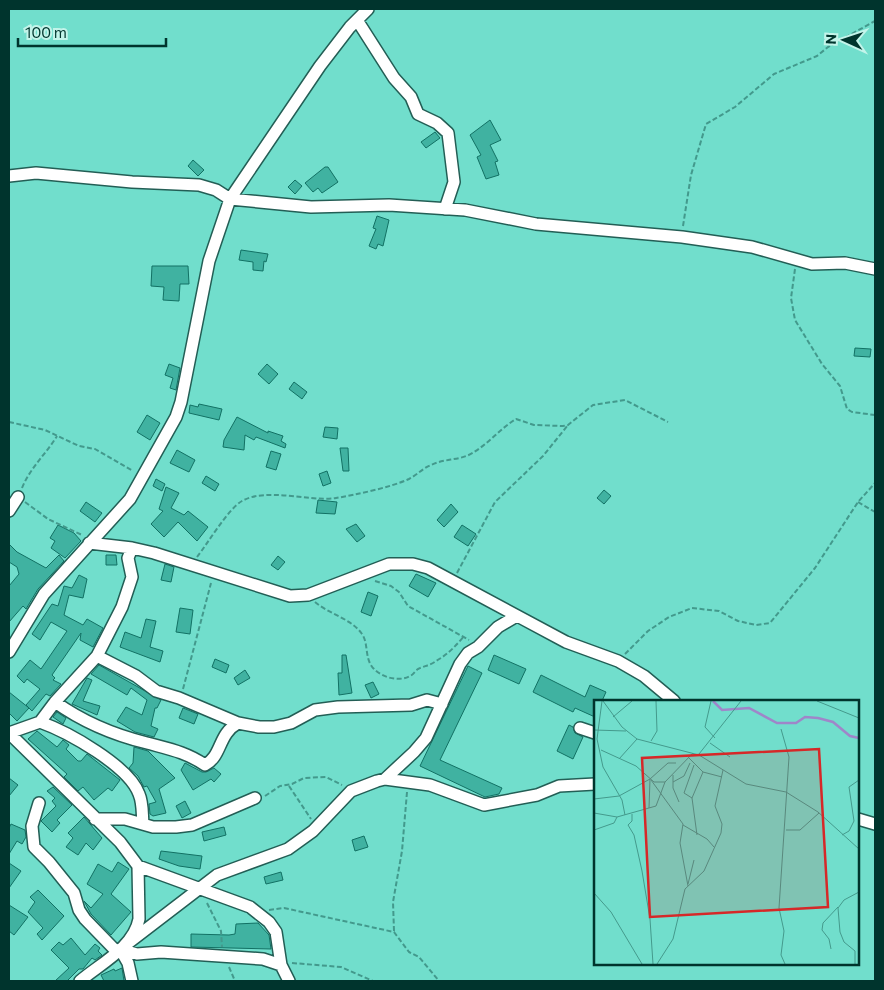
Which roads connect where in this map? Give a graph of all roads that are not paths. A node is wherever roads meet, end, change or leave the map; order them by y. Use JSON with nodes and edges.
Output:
{"nodes":[{"id":1,"x":368,"y":9,"type":"edge"},
{"id":2,"x":357,"y":20,"type":"junction"},
{"id":3,"x":9,"y":176,"type":"edge"},
{"id":4,"x":230,"y":199,"type":"junction"},
{"id":5,"x":444,"y":209,"type":"junction"},
{"id":6,"x":875,"y":269,"type":"edge"},
{"id":7,"x":18,"y":497,"type":"road end"},
{"id":8,"x":9,"y":511,"type":"edge"},
{"id":9,"x":91,"y":540,"type":"junction"},
{"id":10,"x":132,"y":548,"type":"junction"},
{"id":11,"x":515,"y":617,"type":"junction"},
{"id":12,"x":9,"y":652,"type":"edge"},
{"id":13,"x":97,"y":656,"type":"junction"},
{"id":14,"x":673,"y":700,"type":"edge"},
{"id":15,"x":56,"y":702,"type":"junction"},
{"id":16,"x":442,"y":704,"type":"junction"},
{"id":17,"x":40,"y":722,"type":"junction"},
{"id":18,"x":238,"y":723,"type":"junction"},
{"id":19,"x":580,"y":728,"type":"dead end"},
{"id":20,"x":9,"y":733,"type":"edge"},
{"id":21,"x":594,"y":733,"type":"edge"},
{"id":22,"x":385,"y":779,"type":"junction"},
{"id":23,"x":594,"y":784,"type":"edge"},
{"id":24,"x":255,"y":798,"type":"road end"},
{"id":25,"x":39,"y":803,"type":"dead end"},
{"id":26,"x":95,"y":819,"type":"junction"},
{"id":27,"x":859,"y":819,"type":"edge"},
{"id":28,"x":142,"y":824,"type":"junction"},
{"id":29,"x":875,"y":824,"type":"edge"},
{"id":30,"x":138,"y":866,"type":"junction"},
{"id":31,"x":202,"y":890,"type":"junction"},
{"id":32,"x":121,"y":948,"type":"junction"},
{"id":33,"x":281,"y":965,"type":"junction"},
{"id":34,"x":80,"y":981,"type":"edge"},
{"id":35,"x":132,"y":981,"type":"edge"},
{"id":36,"x":289,"y":981,"type":"edge"}],
"edges":[{"from":1,"to":2,"type":"street"},
{"from":2,"to":4,"type":"street"},
{"from":2,"to":5,"type":"street"},
{"from":3,"to":4,"type":"street"},
{"from":4,"to":5,"type":"street"},
{"from":4,"to":9,"type":"street"},
{"from":5,"to":6,"type":"street"},
{"from":7,"to":8,"type":"street"},
{"from":9,"to":10,"type":"street"},
{"from":9,"to":12,"type":"street"},
{"from":10,"to":11,"type":"street"},
{"from":10,"to":13,"type":"street"},
{"from":11,"to":14,"type":"street"},
{"from":11,"to":16,"type":"street"},
{"from":13,"to":15,"type":"street"},
{"from":13,"to":18,"type":"street"},
{"from":15,"to":17,"type":"street"},
{"from":15,"to":18,"type":"street"},
{"from":16,"to":18,"type":"street"},
{"from":16,"to":22,"type":"street"},
{"from":17,"to":20,"type":"street"},
{"from":17,"to":28,"type":"street"},
{"from":19,"to":21,"type":"street"},
{"from":20,"to":26,"type":"street"},
{"from":22,"to":23,"type":"street"},
{"from":22,"to":31,"type":"street"},
{"from":24,"to":28,"type":"street"},
{"from":25,"to":32,"type":"street"},
{"from":26,"to":28,"type":"street"},
{"from":26,"to":30,"type":"street"},
{"from":27,"to":29,"type":"street"},
{"from":30,"to":31,"type":"street"},
{"from":30,"to":32,"type":"street"},
{"from":31,"to":32,"type":"street"},
{"from":31,"to":33,"type":"street"},
{"from":32,"to":33,"type":"street"},
{"from":32,"to":34,"type":"street"},
{"from":32,"to":35,"type":"street"},
{"from":33,"to":36,"type":"street"}]}
